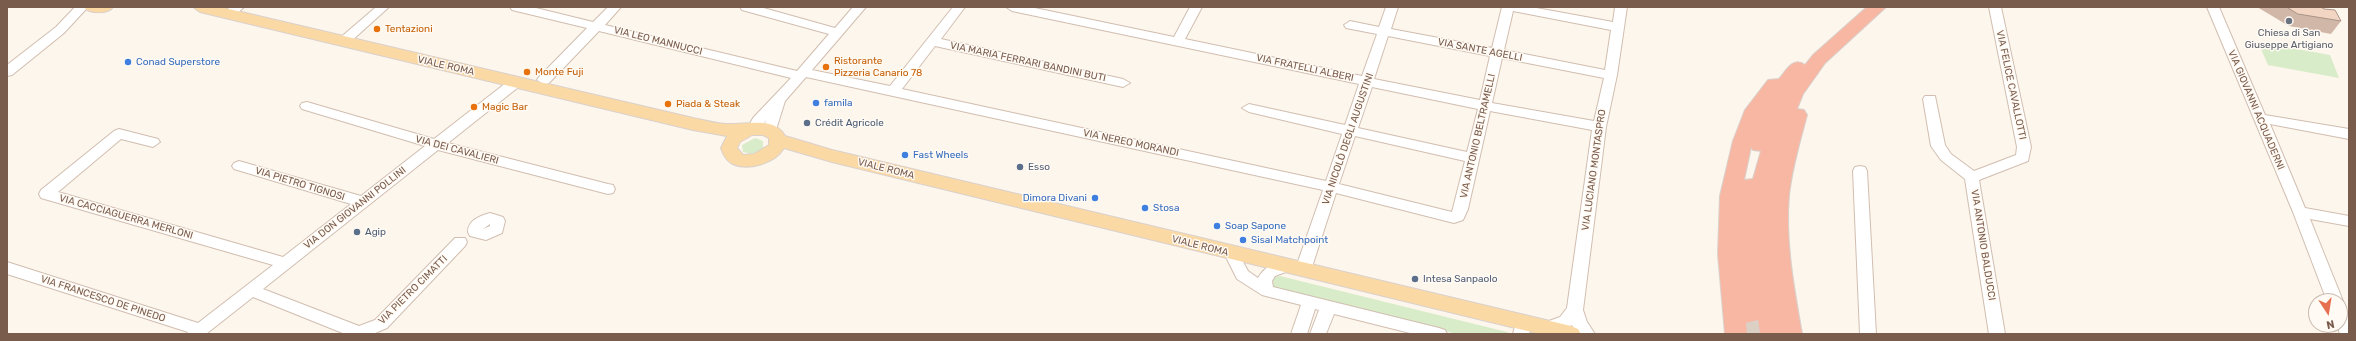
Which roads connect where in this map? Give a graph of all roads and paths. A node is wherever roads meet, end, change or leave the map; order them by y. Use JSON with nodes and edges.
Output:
{"nodes":[{"id":1,"x":82,"y":7,"type":"edge"},
{"id":2,"x":98,"y":7,"type":"edge"},
{"id":3,"x":200,"y":7,"type":"edge"},
{"id":4,"x":382,"y":7,"type":"edge"},
{"id":5,"x":516,"y":7,"type":"edge"},
{"id":6,"x":616,"y":7,"type":"edge"},
{"id":7,"x":746,"y":7,"type":"edge"},
{"id":8,"x":860,"y":7,"type":"edge"},
{"id":9,"x":959,"y":7,"type":"edge"},
{"id":10,"x":1012,"y":7,"type":"edge"},
{"id":11,"x":1196,"y":7,"type":"edge"},
{"id":12,"x":1392,"y":7,"type":"edge"},
{"id":13,"x":1509,"y":7,"type":"edge"},
{"id":14,"x":1621,"y":7,"type":"edge"},
{"id":15,"x":1860,"y":7,"type":"edge"},
{"id":16,"x":1877,"y":7,"type":"edge"},
{"id":17,"x":1995,"y":7,"type":"edge"},
{"id":18,"x":2213,"y":7,"type":"edge"},
{"id":19,"x":538,"y":9,"type":"edge"},
{"id":20,"x":233,"y":11,"type":"edge"},
{"id":21,"x":598,"y":25,"type":"junction"},
{"id":22,"x":1350,"y":25,"type":"dead end"},
{"id":23,"x":1618,"y":27,"type":"junction"},
{"id":24,"x":60,"y":30,"type":"junction"},
{"id":25,"x":837,"y":32,"type":"junction"},
{"id":26,"x":1384,"y":32,"type":"junction"},
{"id":27,"x":344,"y":41,"type":"junction"},
{"id":28,"x":932,"y":41,"type":"junction"},
{"id":29,"x":1178,"y":41,"type":"junction"},
{"id":30,"x":1496,"y":53,"type":"junction"},
{"id":31,"x":1811,"y":59,"type":"junction"},
{"id":32,"x":7,"y":72,"type":"edge"},
{"id":33,"x":802,"y":74,"type":"junction"},
{"id":34,"x":1611,"y":75,"type":"junction"},
{"id":35,"x":544,"y":80,"type":"dead end"},
{"id":36,"x":516,"y":82,"type":"junction"},
{"id":37,"x":1368,"y":82,"type":"junction"},
{"id":38,"x":1123,"y":83,"type":"dead end"},
{"id":39,"x":894,"y":90,"type":"junction"},
{"id":40,"x":1930,"y":99,"type":"dead end"},
{"id":41,"x":307,"y":106,"type":"dead end"},
{"id":42,"x":1486,"y":106,"type":"junction"},
{"id":43,"x":1249,"y":108,"type":"dead end"},
{"id":44,"x":2259,"y":118,"type":"junction"},
{"id":45,"x":692,"y":124,"type":"junction"},
{"id":46,"x":1599,"y":127,"type":"junction"},
{"id":47,"x":1351,"y":131,"type":"junction"},
{"id":48,"x":762,"y":132,"type":"junction"},
{"id":49,"x":2349,"y":134,"type":"edge"},
{"id":50,"x":154,"y":142,"type":"dead end"},
{"id":51,"x":437,"y":145,"type":"junction"},
{"id":52,"x":730,"y":148,"type":"junction"},
{"id":53,"x":830,"y":155,"type":"junction"},
{"id":54,"x":1472,"y":158,"type":"junction"},
{"id":55,"x":761,"y":159,"type":"junction"},
{"id":56,"x":239,"y":166,"type":"dead end"},
{"id":57,"x":1860,"y":171,"type":"dead end"},
{"id":58,"x":1972,"y":177,"type":"junction"},
{"id":59,"x":1331,"y":187,"type":"junction"},
{"id":60,"x":608,"y":189,"type":"dead end"},
{"id":61,"x":362,"y":202,"type":"junction"},
{"id":62,"x":2300,"y":212,"type":"junction"},
{"id":63,"x":1456,"y":217,"type":"joint"},
{"id":64,"x":2349,"y":221,"type":"edge"},
{"id":65,"x":477,"y":230,"type":"dead end"},
{"id":66,"x":1231,"y":253,"type":"junction"},
{"id":67,"x":286,"y":263,"type":"junction"},
{"id":68,"x":7,"y":268,"type":"edge"},
{"id":69,"x":1294,"y":268,"type":"junction"},
{"id":70,"x":251,"y":290,"type":"junction"},
{"id":71,"x":1267,"y":291,"type":"junction"},
{"id":72,"x":2332,"y":293,"type":"edge"},
{"id":73,"x":1308,"y":303,"type":"junction"},
{"id":74,"x":1328,"y":308,"type":"junction"},
{"id":75,"x":1575,"y":310,"type":"junction"},
{"id":76,"x":1749,"y":315,"type":"tunnel mouth"},
{"id":77,"x":1522,"y":328,"type":"edge"},
{"id":78,"x":1770,"y":331,"type":"dead end"},
{"id":79,"x":197,"y":332,"type":"edge"},
{"id":80,"x":1562,"y":332,"type":"edge"},
{"id":81,"x":1299,"y":334,"type":"edge"},
{"id":82,"x":1318,"y":334,"type":"edge"},
{"id":83,"x":1439,"y":334,"type":"edge"},
{"id":84,"x":1587,"y":334,"type":"edge"},
{"id":85,"x":1736,"y":334,"type":"edge"},
{"id":86,"x":1790,"y":334,"type":"edge"},
{"id":87,"x":1868,"y":334,"type":"edge"},
{"id":88,"x":1997,"y":334,"type":"edge"}],
"edges":[{"from":1,"to":24,"type":"street"},
{"from":2,"to":24,"type":"street"},
{"from":3,"to":20,"type":"main road","name":"VIALE ROMA"},
{"from":4,"to":27,"type":"street"},
{"from":5,"to":19,"type":"street","name":"VIA LEO MANNUCCI"},
{"from":6,"to":21,"type":"street"},
{"from":7,"to":25,"type":"street"},
{"from":8,"to":25,"type":"street"},
{"from":9,"to":28,"type":"street"},
{"from":10,"to":29,"type":"street","name":"VIA FRATELLI ALBERI"},
{"from":11,"to":29,"type":"street"},
{"from":12,"to":26,"type":"street","name":"VIA NICOLÒ DEGLI AUGUSTINI"},
{"from":13,"to":23,"type":"street"},
{"from":13,"to":30,"type":"street","name":"VIA ANTONIO BELTRAMELLI"},
{"from":14,"to":23,"type":"street","name":"VIA LUCIANO MONTASPRO"},
{"from":15,"to":31,"type":"highway"},
{"from":16,"to":31,"type":"highway"},
{"from":17,"to":58,"type":"street","name":"VIA FELICE CAVALLOTTI"},
{"from":18,"to":44,"type":"street","name":"VIA GIOVANNI ACQUADERNI"},
{"from":19,"to":21,"type":"street","name":"VIA LEO MANNUCCI"},
{"from":20,"to":27,"type":"main road","name":"VIALE ROMA"},
{"from":21,"to":33,"type":"street","name":"VIA LEO MANNUCCI"},
{"from":21,"to":35,"type":"street"},
{"from":22,"to":26,"type":"street","name":"VIA SANTE AGELLI"},
{"from":23,"to":34,"type":"street","name":"VIA LUCIANO MONTASPRO"},
{"from":24,"to":32,"type":"street"},
{"from":25,"to":33,"type":"street"},
{"from":26,"to":30,"type":"street","name":"VIA SANTE AGELLI"},
{"from":26,"to":37,"type":"street","name":"VIA NICOLÒ DEGLI AUGUSTINI"},
{"from":27,"to":36,"type":"main road","name":"VIALE ROMA"},
{"from":28,"to":38,"type":"street","name":"VIA MARIA FERRARI BANDINI BUTI"},
{"from":28,"to":39,"type":"street"},
{"from":29,"to":37,"type":"street","name":"VIA FRATELLI ALBERI"},
{"from":30,"to":34,"type":"street","name":"VIA SANTE AGELLI"},
{"from":30,"to":42,"type":"street","name":"VIA ANTONIO BELTRAMELLI"},
{"from":31,"to":76,"type":"highway"},
{"from":31,"to":78,"type":"highway"},
{"from":31,"to":85,"type":"highway"},
{"from":31,"to":86,"type":"highway"},
{"from":33,"to":39,"type":"street","name":"VIA NEREO MORANDI"},
{"from":33,"to":48,"type":"street"},
{"from":34,"to":46,"type":"street","name":"VIA LUCIANO MONTASPRO"},
{"from":36,"to":45,"type":"main road","name":"VIALE ROMA"},
{"from":36,"to":51,"type":"street","name":"VIA DON GIOVANNI POLLINI"},
{"from":37,"to":42,"type":"street","name":"VIA FRATELLI ALBERI"},
{"from":37,"to":47,"type":"street","name":"VIA NICOLÒ DEGLI AUGUSTINI"},
{"from":39,"to":59,"type":"street","name":"VIA NEREO MORANDI"},
{"from":40,"to":58,"type":"street","name":"VIA ANTONIO BALDUCCI"},
{"from":41,"to":51,"type":"street","name":"VIA DEI CAVALIERI"},
{"from":42,"to":46,"type":"street","name":"VIA FRATELLI ALBERI"},
{"from":42,"to":54,"type":"street","name":"VIA ANTONIO BELTRAMELLI"},
{"from":43,"to":47,"type":"street"},
{"from":44,"to":49,"type":"street"},
{"from":44,"to":62,"type":"street","name":"VIA GIOVANNI ACQUADERNI"},
{"from":45,"to":48,"type":"main road","name":"VIALE ROMA"},
{"from":45,"to":52,"type":"main road","name":"VIALE ROMA"},
{"from":46,"to":75,"type":"street","name":"VIA LUCIANO MONTASPRO"},
{"from":47,"to":54,"type":"street"},
{"from":47,"to":59,"type":"street","name":"VIA NICOLÒ DEGLI AUGUSTINI"},
{"from":48,"to":52,"type":"main road"},
{"from":48,"to":53,"type":"main road","name":"VIALE ROMA"},
{"from":48,"to":55,"type":"main road"},
{"from":50,"to":67,"type":"street","name":"VIA CACCIAGUERRA MERLONI"},
{"from":51,"to":60,"type":"street","name":"VIA DEI CAVALIERI"},
{"from":51,"to":61,"type":"street","name":"VIA DON GIOVANNI POLLINI"},
{"from":52,"to":55,"type":"main road","name":"VIALE ROMA"},
{"from":53,"to":55,"type":"main road","name":"VIALE ROMA"},
{"from":53,"to":66,"type":"main road","name":"VIALE ROMA"},
{"from":54,"to":63,"type":"street","name":"VIA ANTONIO BELTRAMELLI"},
{"from":56,"to":61,"type":"street","name":"VIA PIETRO TIGNOSI"},
{"from":57,"to":87,"type":"street"},
{"from":58,"to":88,"type":"street","name":"VIA ANTONIO BALDUCCI"},
{"from":59,"to":63,"type":"street","name":"VIA NEREO MORANDI"},
{"from":59,"to":69,"type":"street","name":"VIA NICOLÒ DEGLI AUGUSTINI"},
{"from":61,"to":67,"type":"street","name":"VIA DON GIOVANNI POLLINI"},
{"from":62,"to":64,"type":"street"},
{"from":62,"to":72,"type":"street","name":"VIA GIOVANNI ACQUADERNI"},
{"from":65,"to":70,"type":"street","name":"VIA PIETRO CIMATTI"},
{"from":66,"to":69,"type":"main road","name":"VIALE ROMA"},
{"from":66,"to":71,"type":"street"},
{"from":67,"to":70,"type":"street","name":"VIA DON GIOVANNI POLLINI"},
{"from":68,"to":79,"type":"street","name":"VIA FRANCESCO DE PINEDO"},
{"from":69,"to":71,"type":"street"},
{"from":69,"to":77,"type":"main road","name":"VIALE ROMA"},
{"from":70,"to":79,"type":"street","name":"VIA DON GIOVANNI POLLINI"},
{"from":71,"to":73,"type":"street"},
{"from":73,"to":74,"type":"street"},
{"from":73,"to":81,"type":"street"},
{"from":74,"to":82,"type":"street"},
{"from":74,"to":83,"type":"street"},
{"from":75,"to":80,"type":"street"},
{"from":75,"to":84,"type":"street","name":"VIA LUCIANO MONTASPRO"},
{"from":77,"to":80,"type":"main road","name":"VIALE ROMA"}]}
